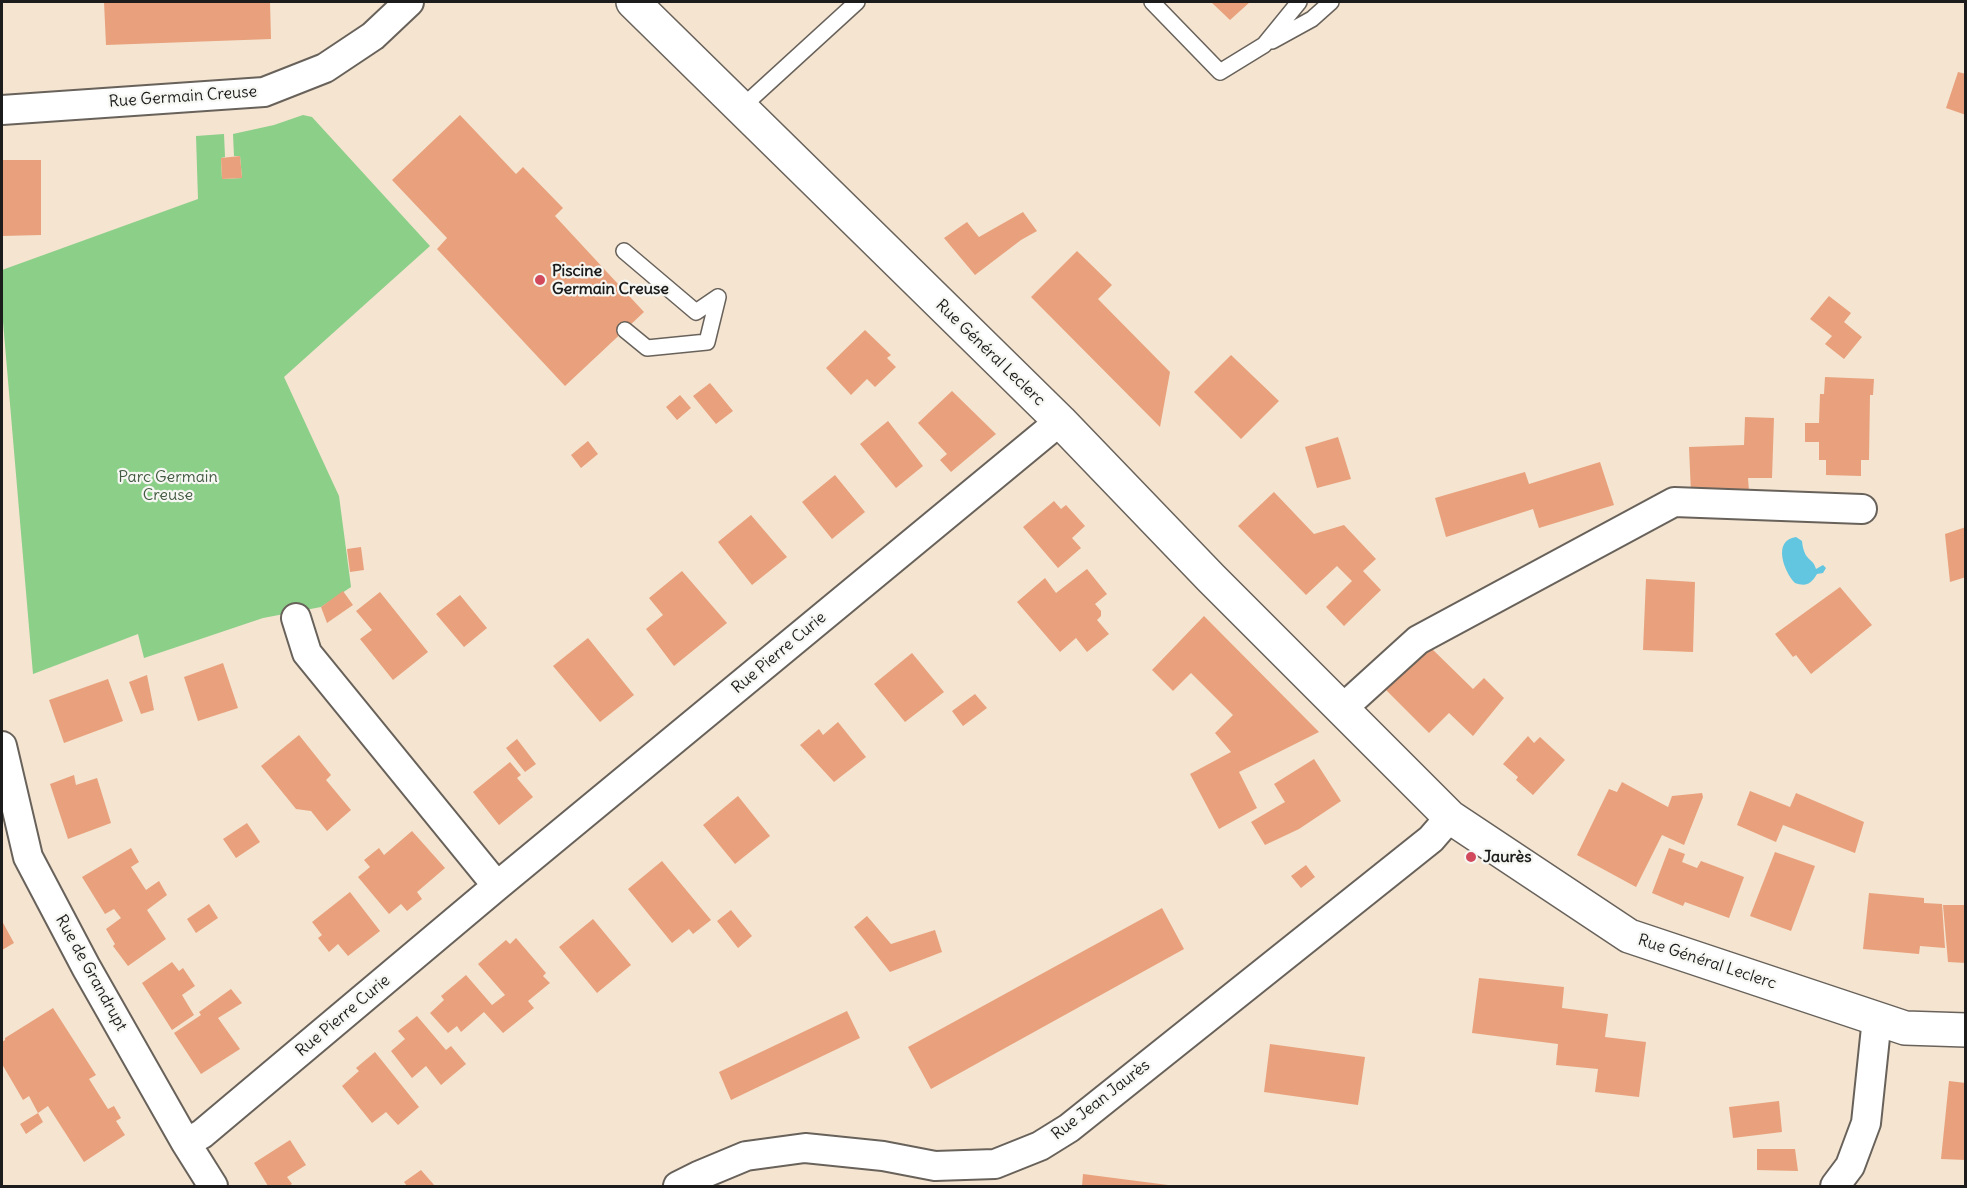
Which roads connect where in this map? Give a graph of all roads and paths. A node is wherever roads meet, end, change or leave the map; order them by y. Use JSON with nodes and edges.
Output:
{"nodes":[{"id":1,"x":409,"y":2,"type":"edge"},
{"id":2,"x":633,"y":2,"type":"edge"},
{"id":3,"x":856,"y":2,"type":"edge"},
{"id":4,"x":1152,"y":2,"type":"edge"},
{"id":5,"x":1299,"y":2,"type":"edge"},
{"id":6,"x":1331,"y":2,"type":"edge"},
{"id":7,"x":1264,"y":45,"type":"junction"},
{"id":8,"x":741,"y":108,"type":"junction"},
{"id":9,"x":2,"y":110,"type":"edge"},
{"id":10,"x":624,"y":251,"type":"dead end"},
{"id":11,"x":625,"y":330,"type":"dead end"},
{"id":12,"x":1060,"y":421,"type":"junction"},
{"id":13,"x":1862,"y":509,"type":"dead end"},
{"id":14,"x":296,"y":618,"type":"dead end"},
{"id":15,"x":1342,"y":709,"type":"junction"},
{"id":16,"x":2,"y":746,"type":"edge"},
{"id":17,"x":1450,"y":817,"type":"junction"},
{"id":18,"x":497,"y":886,"type":"junction"},
{"id":19,"x":1877,"y":1018,"type":"junction"},
{"id":20,"x":1965,"y":1030,"type":"edge"},
{"id":21,"x":186,"y":1143,"type":"junction"},
{"id":22,"x":213,"y":1186,"type":"edge"},
{"id":23,"x":678,"y":1186,"type":"edge"},
{"id":24,"x":1835,"y":1186,"type":"edge"}],
"edges":[{"from":1,"to":9,"type":"street","name":"Rue Germain Creuse"},
{"from":2,"to":8,"type":"main road","name":"Rue Général Leclerc"},
{"from":3,"to":8,"type":"lane"},
{"from":4,"to":7,"type":"lane"},
{"from":5,"to":7,"type":"lane"},
{"from":6,"to":7,"type":"lane"},
{"from":8,"to":12,"type":"main road","name":"Rue Général Leclerc"},
{"from":10,"to":11,"type":"lane"},
{"from":12,"to":15,"type":"main road","name":"Rue Général Leclerc"},
{"from":12,"to":18,"type":"street","name":"Rue Pierre Curie"},
{"from":13,"to":15,"type":"street"},
{"from":14,"to":18,"type":"street"},
{"from":15,"to":17,"type":"main road","name":"Rue Général Leclerc"},
{"from":16,"to":21,"type":"street","name":"Rue de Grandrupt"},
{"from":17,"to":19,"type":"main road","name":"Rue Général Leclerc"},
{"from":17,"to":23,"type":"street","name":"Rue Jean Jaurès"},
{"from":18,"to":21,"type":"street","name":"Rue Pierre Curie"},
{"from":19,"to":20,"type":"main road","name":"Rue Général Leclerc"},
{"from":19,"to":24,"type":"street"},
{"from":21,"to":22,"type":"street","name":"Rue de Grandrupt"}]}
